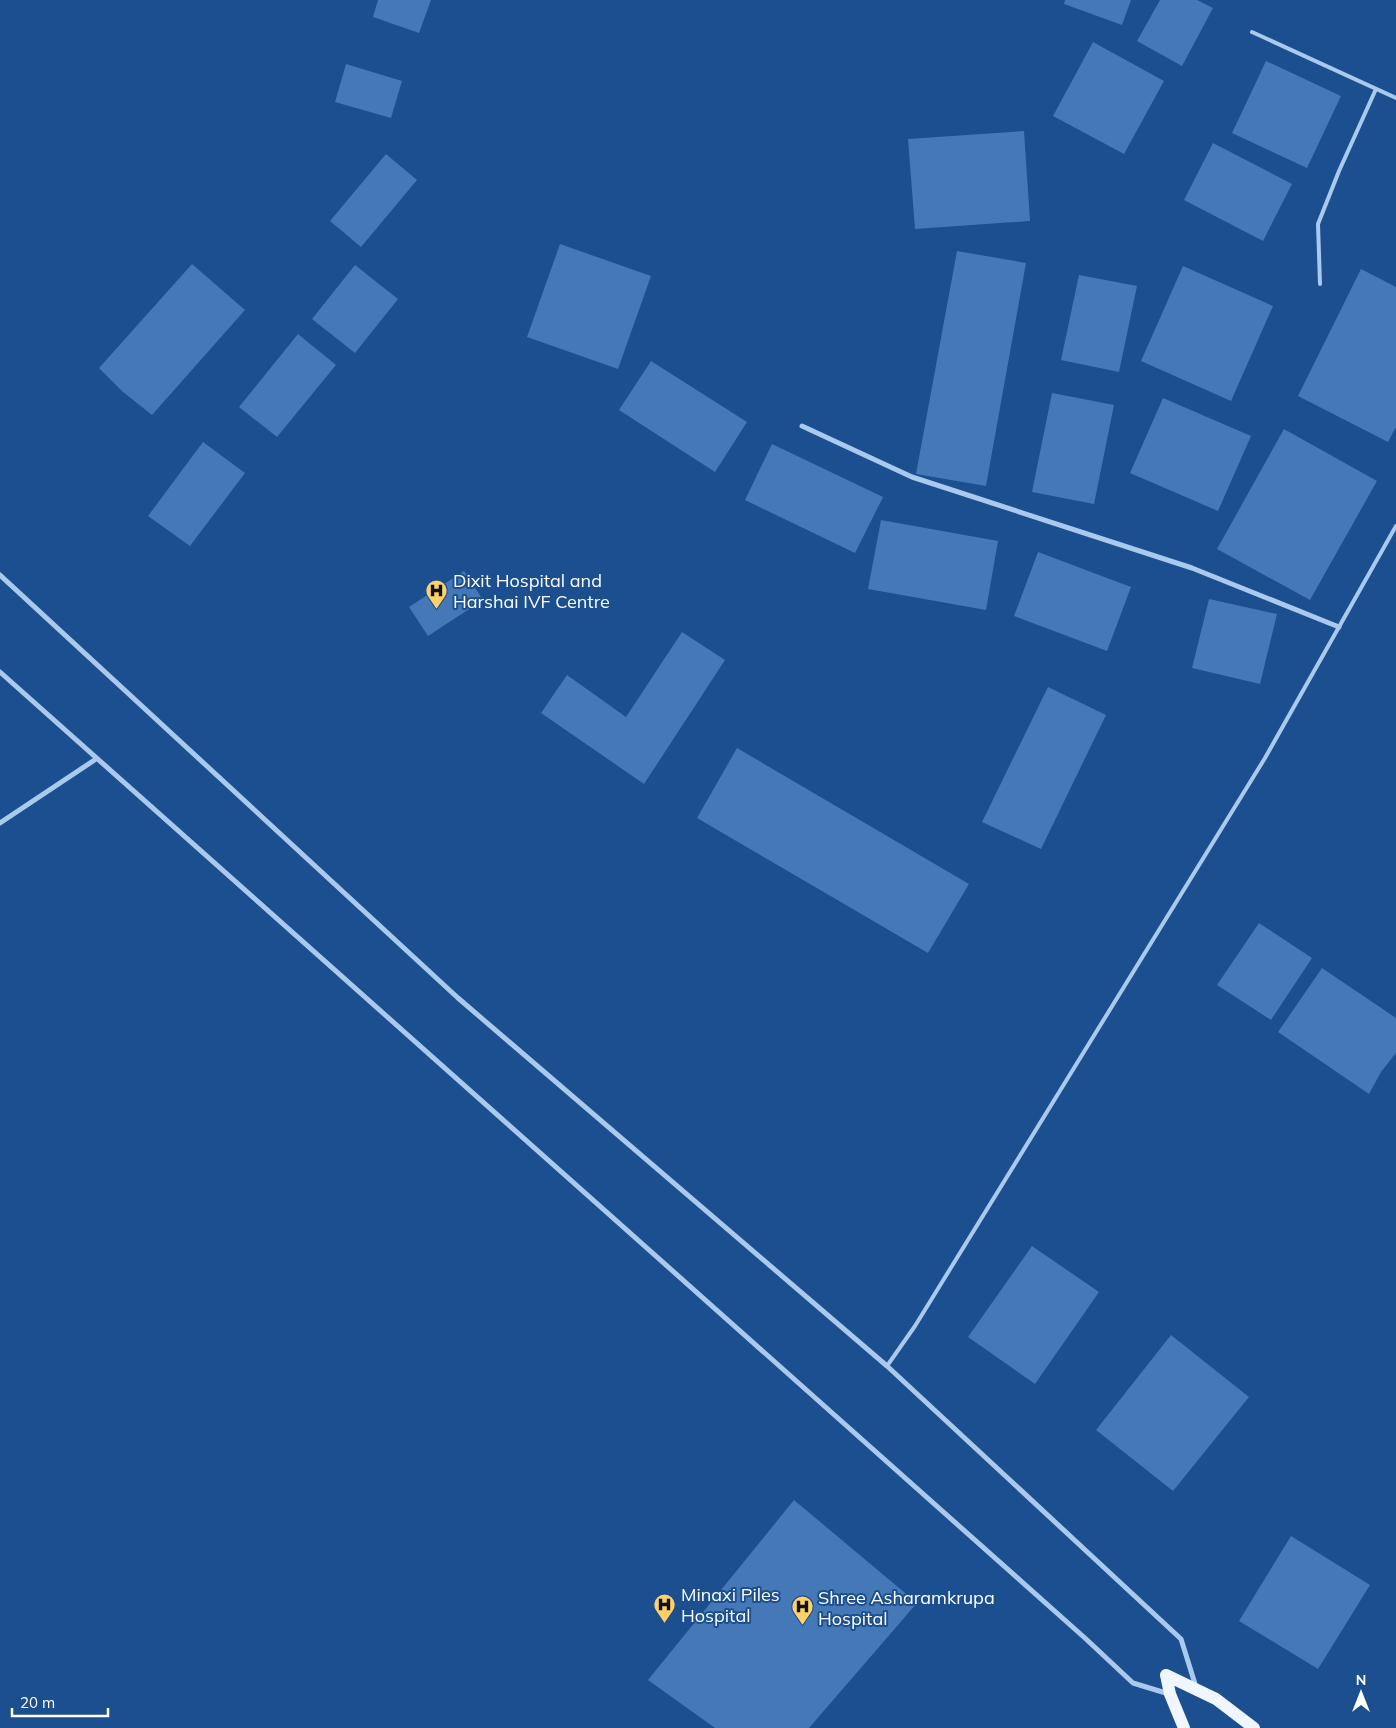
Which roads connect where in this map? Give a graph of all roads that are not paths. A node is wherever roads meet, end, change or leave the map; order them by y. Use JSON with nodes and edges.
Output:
{"nodes":[{"id":1,"x":1252,"y":32,"type":"dead end"},
{"id":2,"x":1376,"y":89,"type":"junction"},
{"id":3,"x":1396,"y":98,"type":"edge"},
{"id":4,"x":1320,"y":284,"type":"dead end"},
{"id":5,"x":802,"y":426,"type":"dead end"},
{"id":6,"x":1396,"y":526,"type":"edge"},
{"id":7,"x":0,"y":575,"type":"edge"},
{"id":8,"x":1339,"y":627,"type":"junction"},
{"id":9,"x":0,"y":672,"type":"edge"},
{"id":10,"x":96,"y":759,"type":"junction"},
{"id":11,"x":0,"y":823,"type":"edge"},
{"id":12,"x":887,"y":1366,"type":"junction"},
{"id":13,"x":1197,"y":1690,"type":"junction"},
{"id":14,"x":1170,"y":1694,"type":"junction"},
{"id":15,"x":1184,"y":1728,"type":"edge"},
{"id":16,"x":1254,"y":1728,"type":"edge"}],
"edges":[{"from":1,"to":2,"type":"lane"},
{"from":2,"to":3,"type":"lane"},
{"from":2,"to":4,"type":"lane"},
{"from":5,"to":8,"type":"street"},
{"from":6,"to":8,"type":"lane"},
{"from":7,"to":12,"type":"street"},
{"from":8,"to":12,"type":"lane"},
{"from":9,"to":10,"type":"street"},
{"from":10,"to":11,"type":"street"},
{"from":10,"to":14,"type":"street"},
{"from":12,"to":13,"type":"street"},
{"from":13,"to":14,"type":"main road"},
{"from":13,"to":16,"type":"main road"},
{"from":14,"to":15,"type":"main road"}]}
